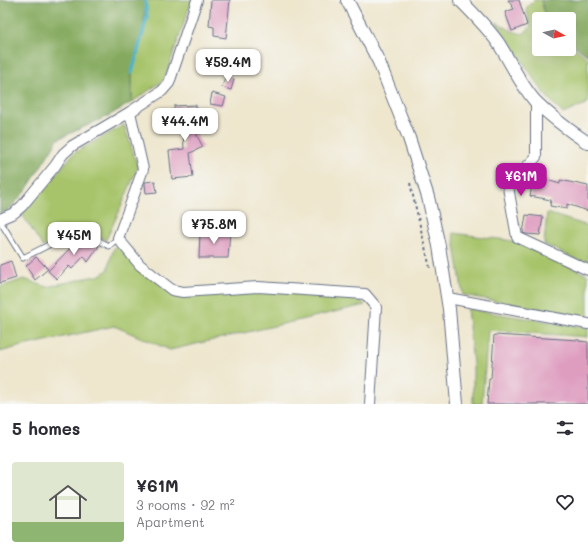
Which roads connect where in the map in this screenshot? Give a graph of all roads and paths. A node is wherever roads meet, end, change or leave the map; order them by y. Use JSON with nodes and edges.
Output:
{"nodes":[{"id":1,"x":197,"y":0,"type":"edge"},
{"id":2,"x":347,"y":0,"type":"edge"},
{"id":3,"x":460,"y":0,"type":"edge"},
{"id":4,"x":536,"y":101,"type":"junction"},
{"id":5,"x":130,"y":112,"type":"junction"},
{"id":6,"x":588,"y":143,"type":"edge"},
{"id":7,"x":409,"y":178,"type":"dead end"},
{"id":8,"x":0,"y":220,"type":"edge"},
{"id":9,"x":118,"y":238,"type":"junction"},
{"id":10,"x":430,"y":268,"type":"dead end"},
{"id":11,"x":588,"y":270,"type":"edge"},
{"id":12,"x":448,"y":298,"type":"junction"},
{"id":13,"x":588,"y":324,"type":"edge"},
{"id":14,"x":370,"y":404,"type":"edge"},
{"id":15,"x":457,"y":404,"type":"edge"}],
"edges":[{"from":1,"to":5,"type":"street"},
{"from":2,"to":12,"type":"street"},
{"from":3,"to":4,"type":"street"},
{"from":4,"to":6,"type":"street"},
{"from":4,"to":11,"type":"street"},
{"from":5,"to":8,"type":"street"},
{"from":5,"to":9,"type":"street"},
{"from":7,"to":10,"type":"path"},
{"from":8,"to":9,"type":"lane"},
{"from":9,"to":14,"type":"street"},
{"from":12,"to":13,"type":"street"},
{"from":12,"to":15,"type":"street"}]}
